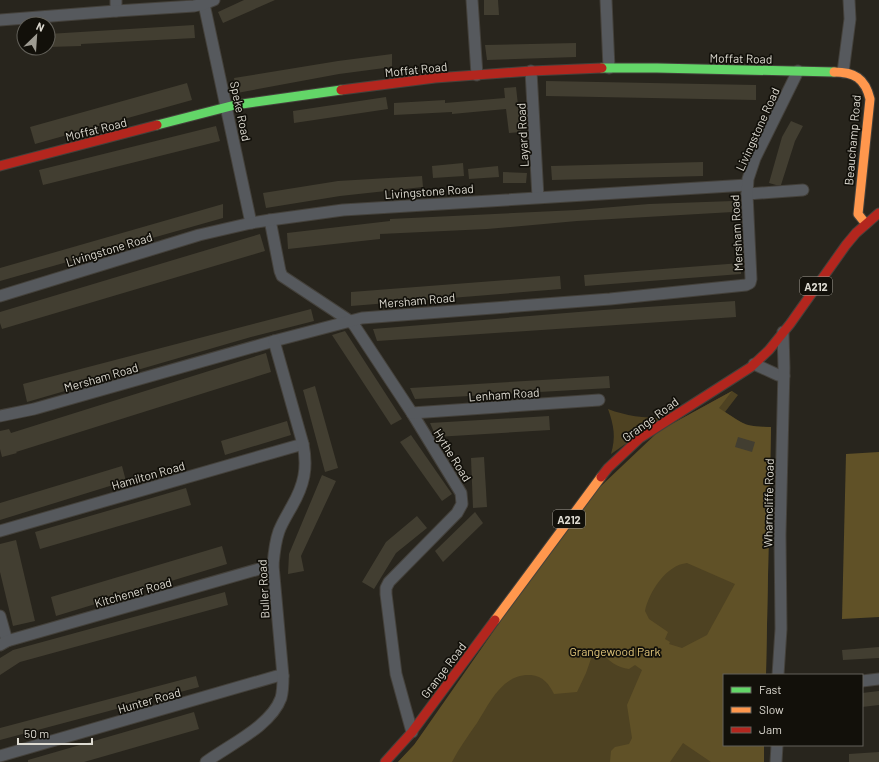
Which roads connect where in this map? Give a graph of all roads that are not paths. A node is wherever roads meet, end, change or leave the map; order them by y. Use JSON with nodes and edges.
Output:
{"nodes":[{"id":1,"x":472,"y":0,"type":"edge"},
{"id":2,"x":606,"y":0,"type":"edge"},
{"id":3,"x":849,"y":0,"type":"edge"},
{"id":4,"x":209,"y":2,"type":"edge"},
{"id":5,"x":116,"y":5,"type":"edge"},
{"id":6,"x":0,"y":20,"type":"edge"},
{"id":7,"x":608,"y":68,"type":"junction"},
{"id":8,"x":531,"y":71,"type":"junction"},
{"id":9,"x":798,"y":71,"type":"junction"},
{"id":10,"x":843,"y":72,"type":"junction"},
{"id":11,"x":477,"y":75,"type":"junction"},
{"id":12,"x":226,"y":108,"type":"junction"},
{"id":13,"x":0,"y":166,"type":"edge"},
{"id":14,"x":747,"y":189,"type":"junction"},
{"id":15,"x":803,"y":190,"type":"dead end"},
{"id":16,"x":538,"y":197,"type":"junction"},
{"id":17,"x":879,"y":213,"type":"edge"},
{"id":18,"x":270,"y":220,"type":"junction"},
{"id":19,"x":250,"y":223,"type":"junction"},
{"id":20,"x":866,"y":224,"type":"junction"},
{"id":21,"x":0,"y":296,"type":"edge"},
{"id":22,"x":350,"y":321,"type":"junction"},
{"id":23,"x":783,"y":332,"type":"junction"},
{"id":24,"x":274,"y":341,"type":"junction"},
{"id":25,"x":754,"y":364,"type":"junction"},
{"id":26,"x":784,"y":376,"type":"junction"},
{"id":27,"x":599,"y":400,"type":"dead end"},
{"id":28,"x":412,"y":413,"type":"junction"},
{"id":29,"x":0,"y":416,"type":"edge"},
{"id":30,"x":303,"y":444,"type":"junction"},
{"id":31,"x":0,"y":531,"type":"edge"},
{"id":32,"x":273,"y":565,"type":"junction"},
{"id":33,"x":0,"y":616,"type":"edge"},
{"id":34,"x":4,"y":643,"type":"edge"},
{"id":35,"x":778,"y":674,"type":"edge"},
{"id":36,"x":283,"y":676,"type":"junction"},
{"id":37,"x":879,"y":679,"type":"edge"},
{"id":38,"x":863,"y":680,"type":"edge"},
{"id":39,"x":412,"y":732,"type":"junction"},
{"id":40,"x":777,"y":746,"type":"edge"},
{"id":41,"x":0,"y":756,"type":"edge"},
{"id":42,"x":206,"y":762,"type":"edge"},
{"id":43,"x":384,"y":762,"type":"edge"},
{"id":44,"x":776,"y":762,"type":"edge"}],
"edges":[{"from":1,"to":11,"type":"street"},
{"from":2,"to":7,"type":"street"},
{"from":3,"to":10,"type":"street"},
{"from":4,"to":5,"type":"street"},
{"from":4,"to":12,"type":"street","name":"Speke Road"},
{"from":5,"to":6,"type":"street"},
{"from":7,"to":8,"type":"street","name":"Moffat Road"},
{"from":7,"to":9,"type":"street","name":"Moffat Road"},
{"from":8,"to":11,"type":"street","name":"Moffat Road"},
{"from":8,"to":16,"type":"street","name":"Layard Road"},
{"from":9,"to":10,"type":"street","name":"Moffat Road"},
{"from":9,"to":14,"type":"street","name":"Livingstone Road"},
{"from":10,"to":20,"type":"street","name":"Beauchamp Road"},
{"from":11,"to":12,"type":"street","name":"Moffat Road"},
{"from":12,"to":13,"type":"street","name":"Moffat Road"},
{"from":12,"to":19,"type":"street","name":"Speke Road"},
{"from":14,"to":15,"type":"street"},
{"from":14,"to":16,"type":"street","name":"Livingstone Road"},
{"from":14,"to":22,"type":"street","name":"Mersham Road"},
{"from":16,"to":18,"type":"street","name":"Livingstone Road"},
{"from":17,"to":20,"type":"street","name":"Grange Road","number":"A212"},
{"from":18,"to":19,"type":"street","name":"Livingstone Road"},
{"from":18,"to":22,"type":"street","name":"Hythe Road"},
{"from":19,"to":21,"type":"street","name":"Livingstone Road"},
{"from":20,"to":23,"type":"street","name":"Grange Road","number":"A212"},
{"from":22,"to":24,"type":"street","name":"Mersham Road"},
{"from":22,"to":28,"type":"street","name":"Hythe Road"},
{"from":23,"to":25,"type":"street","name":"Grange Road","number":"A212"},
{"from":23,"to":26,"type":"street","name":"Wharncliffe Road"},
{"from":24,"to":29,"type":"street","name":"Mersham Road"},
{"from":24,"to":30,"type":"street","name":"Buller Road"},
{"from":25,"to":26,"type":"street"},
{"from":25,"to":39,"type":"street","name":"Grange Road","number":"A212"},
{"from":26,"to":35,"type":"street","name":"Wharncliffe Road"},
{"from":27,"to":28,"type":"street","name":"Lenham Road"},
{"from":28,"to":39,"type":"street","name":"Hythe Road"},
{"from":30,"to":31,"type":"street","name":"Hamilton Road"},
{"from":30,"to":32,"type":"street","name":"Buller Road"},
{"from":32,"to":34,"type":"street","name":"Kitchener Road"},
{"from":32,"to":36,"type":"street","name":"Buller Road"},
{"from":33,"to":34,"type":"street"},
{"from":36,"to":41,"type":"street","name":"Hunter Road"},
{"from":36,"to":42,"type":"street","name":"Buller Road"},
{"from":37,"to":38,"type":"street"},
{"from":39,"to":43,"type":"street","name":"Grange Road","number":"A212"},
{"from":40,"to":44,"type":"street"}]}
